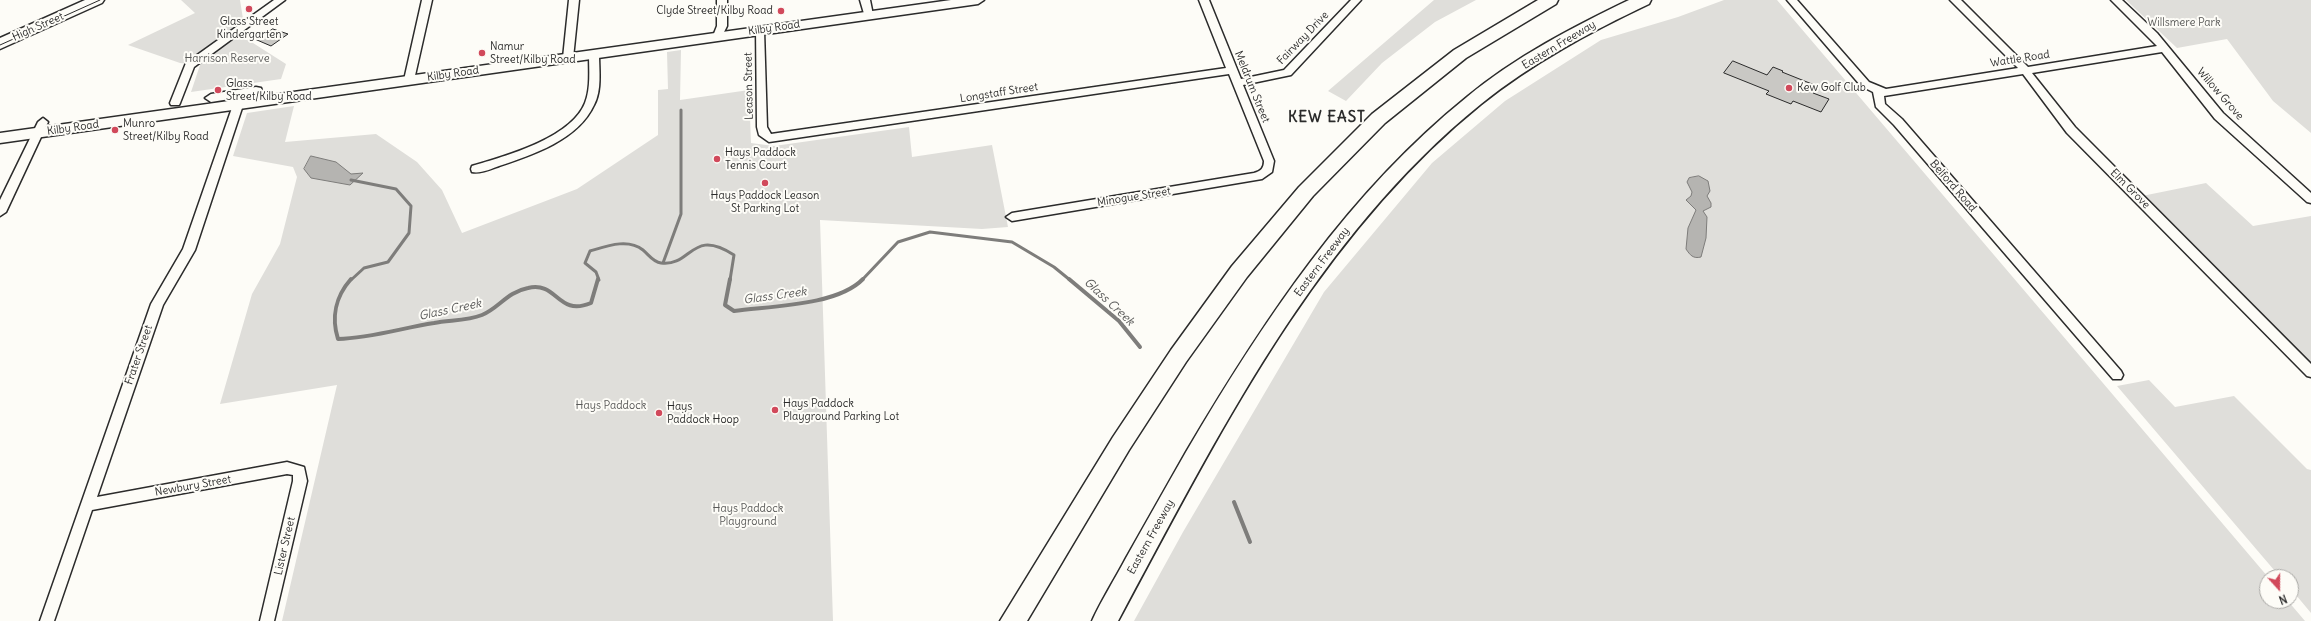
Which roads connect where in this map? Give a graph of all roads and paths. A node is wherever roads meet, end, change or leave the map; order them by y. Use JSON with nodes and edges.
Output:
{"nodes":[{"id":1,"x":97,"y":0,"type":"edge"},
{"id":2,"x":280,"y":0,"type":"edge"},
{"id":3,"x":427,"y":0,"type":"edge"},
{"id":4,"x":574,"y":0,"type":"edge"},
{"id":5,"x":722,"y":0,"type":"edge"},
{"id":6,"x":910,"y":0,"type":"edge"},
{"id":7,"x":978,"y":0,"type":"edge"},
{"id":8,"x":1204,"y":0,"type":"edge"},
{"id":9,"x":1356,"y":0,"type":"edge"},
{"id":10,"x":1550,"y":0,"type":"edge"},
{"id":11,"x":1643,"y":0,"type":"edge"},
{"id":12,"x":1792,"y":0,"type":"edge"},
{"id":13,"x":1955,"y":0,"type":"edge"},
{"id":14,"x":2116,"y":0,"type":"edge"},
{"id":15,"x":866,"y":7,"type":"edge"},
{"id":16,"x":759,"y":30,"type":"junction"},
{"id":17,"x":720,"y":31,"type":"junction"},
{"id":18,"x":0,"y":44,"type":"edge"},
{"id":19,"x":2165,"y":48,"type":"junction"},
{"id":20,"x":568,"y":53,"type":"junction"},
{"id":21,"x":594,"y":54,"type":"junction"},
{"id":22,"x":1232,"y":70,"type":"junction"},
{"id":23,"x":2025,"y":70,"type":"junction"},
{"id":24,"x":410,"y":75,"type":"junction"},
{"id":25,"x":1237,"y":83,"type":"junction"},
{"id":26,"x":1878,"y":91,"type":"junction"},
{"id":27,"x":236,"y":100,"type":"junction"},
{"id":28,"x":175,"y":103,"type":"junction"},
{"id":29,"x":41,"y":127,"type":"junction"},
{"id":30,"x":0,"y":128,"type":"edge"},
{"id":31,"x":0,"y":138,"type":"edge"},
{"id":32,"x":769,"y":138,"type":"joint"},
{"id":33,"x":476,"y":168,"type":"dead end"},
{"id":34,"x":1255,"y":177,"type":"joint"},
{"id":35,"x":2311,"y":200,"type":"edge"},
{"id":36,"x":0,"y":212,"type":"edge"},
{"id":37,"x":1012,"y":217,"type":"dead end"},
{"id":38,"x":2311,"y":372,"type":"edge"},
{"id":39,"x":2117,"y":375,"type":"dead end"},
{"id":40,"x":299,"y":471,"type":"joint"},
{"id":41,"x":88,"y":505,"type":"junction"},
{"id":42,"x":47,"y":621,"type":"edge"},
{"id":43,"x":268,"y":621,"type":"edge"},
{"id":44,"x":1013,"y":621,"type":"edge"},
{"id":45,"x":1105,"y":621,"type":"edge"}],
"edges":[{"from":1,"to":18,"type":"main road","name":"High Street"},
{"from":2,"to":28,"type":"street"},
{"from":3,"to":24,"type":"street"},
{"from":4,"to":20,"type":"street"},
{"from":5,"to":17,"type":"street"},
{"from":6,"to":15,"type":"street","name":"Kilby Road"},
{"from":7,"to":15,"type":"street","name":"Kilby Road"},
{"from":8,"to":22,"type":"street","name":"Meldrum Street"},
{"from":9,"to":25,"type":"street","name":"Fairway Drive"},
{"from":10,"to":44,"type":"highway"},
{"from":11,"to":45,"type":"highway","name":"Eastern Freeway"},
{"from":12,"to":26,"type":"street"},
{"from":13,"to":23,"type":"street","name":"Elm Grove"},
{"from":14,"to":19,"type":"street","name":"Willow Grove"},
{"from":15,"to":16,"type":"street","name":"Kilby Road"},
{"from":15,"to":17,"type":"street","name":"Kilby Road"},
{"from":16,"to":17,"type":"street","name":"Kilby Road"},
{"from":16,"to":32,"type":"street","name":"Leason Street"},
{"from":17,"to":20,"type":"street","name":"Kilby Road"},
{"from":17,"to":21,"type":"street","name":"Kilby Road"},
{"from":19,"to":23,"type":"street","name":"Wattle Road"},
{"from":19,"to":35,"type":"street","name":"Willow Grove"},
{"from":20,"to":21,"type":"street","name":"Kilby Road"},
{"from":20,"to":24,"type":"street","name":"Kilby Road"},
{"from":21,"to":33,"type":"street"},
{"from":22,"to":25,"type":"street","name":"Meldrum Street"},
{"from":22,"to":32,"type":"street","name":"Longstaff Street"},
{"from":23,"to":26,"type":"street","name":"Wattle Road"},
{"from":23,"to":38,"type":"street","name":"Elm Grove"},
{"from":24,"to":27,"type":"street","name":"Kilby Road"},
{"from":25,"to":34,"type":"street","name":"Meldrum Street"},
{"from":26,"to":39,"type":"street","name":"Belford Road"},
{"from":27,"to":28,"type":"street","name":"Kilby Road"},
{"from":27,"to":29,"type":"street","name":"Kilby Road"},
{"from":27,"to":41,"type":"street","name":"Frater Street"},
{"from":28,"to":29,"type":"street","name":"Kilby Road"},
{"from":29,"to":30,"type":"street","name":"Kilby Road"},
{"from":29,"to":31,"type":"street","name":"Kilby Road"},
{"from":29,"to":36,"type":"street"},
{"from":34,"to":37,"type":"street","name":"Minogue Street"},
{"from":40,"to":41,"type":"street","name":"Newbury Street"},
{"from":40,"to":43,"type":"street","name":"Lister Street"},
{"from":41,"to":42,"type":"street","name":"Frater Street"}]}
